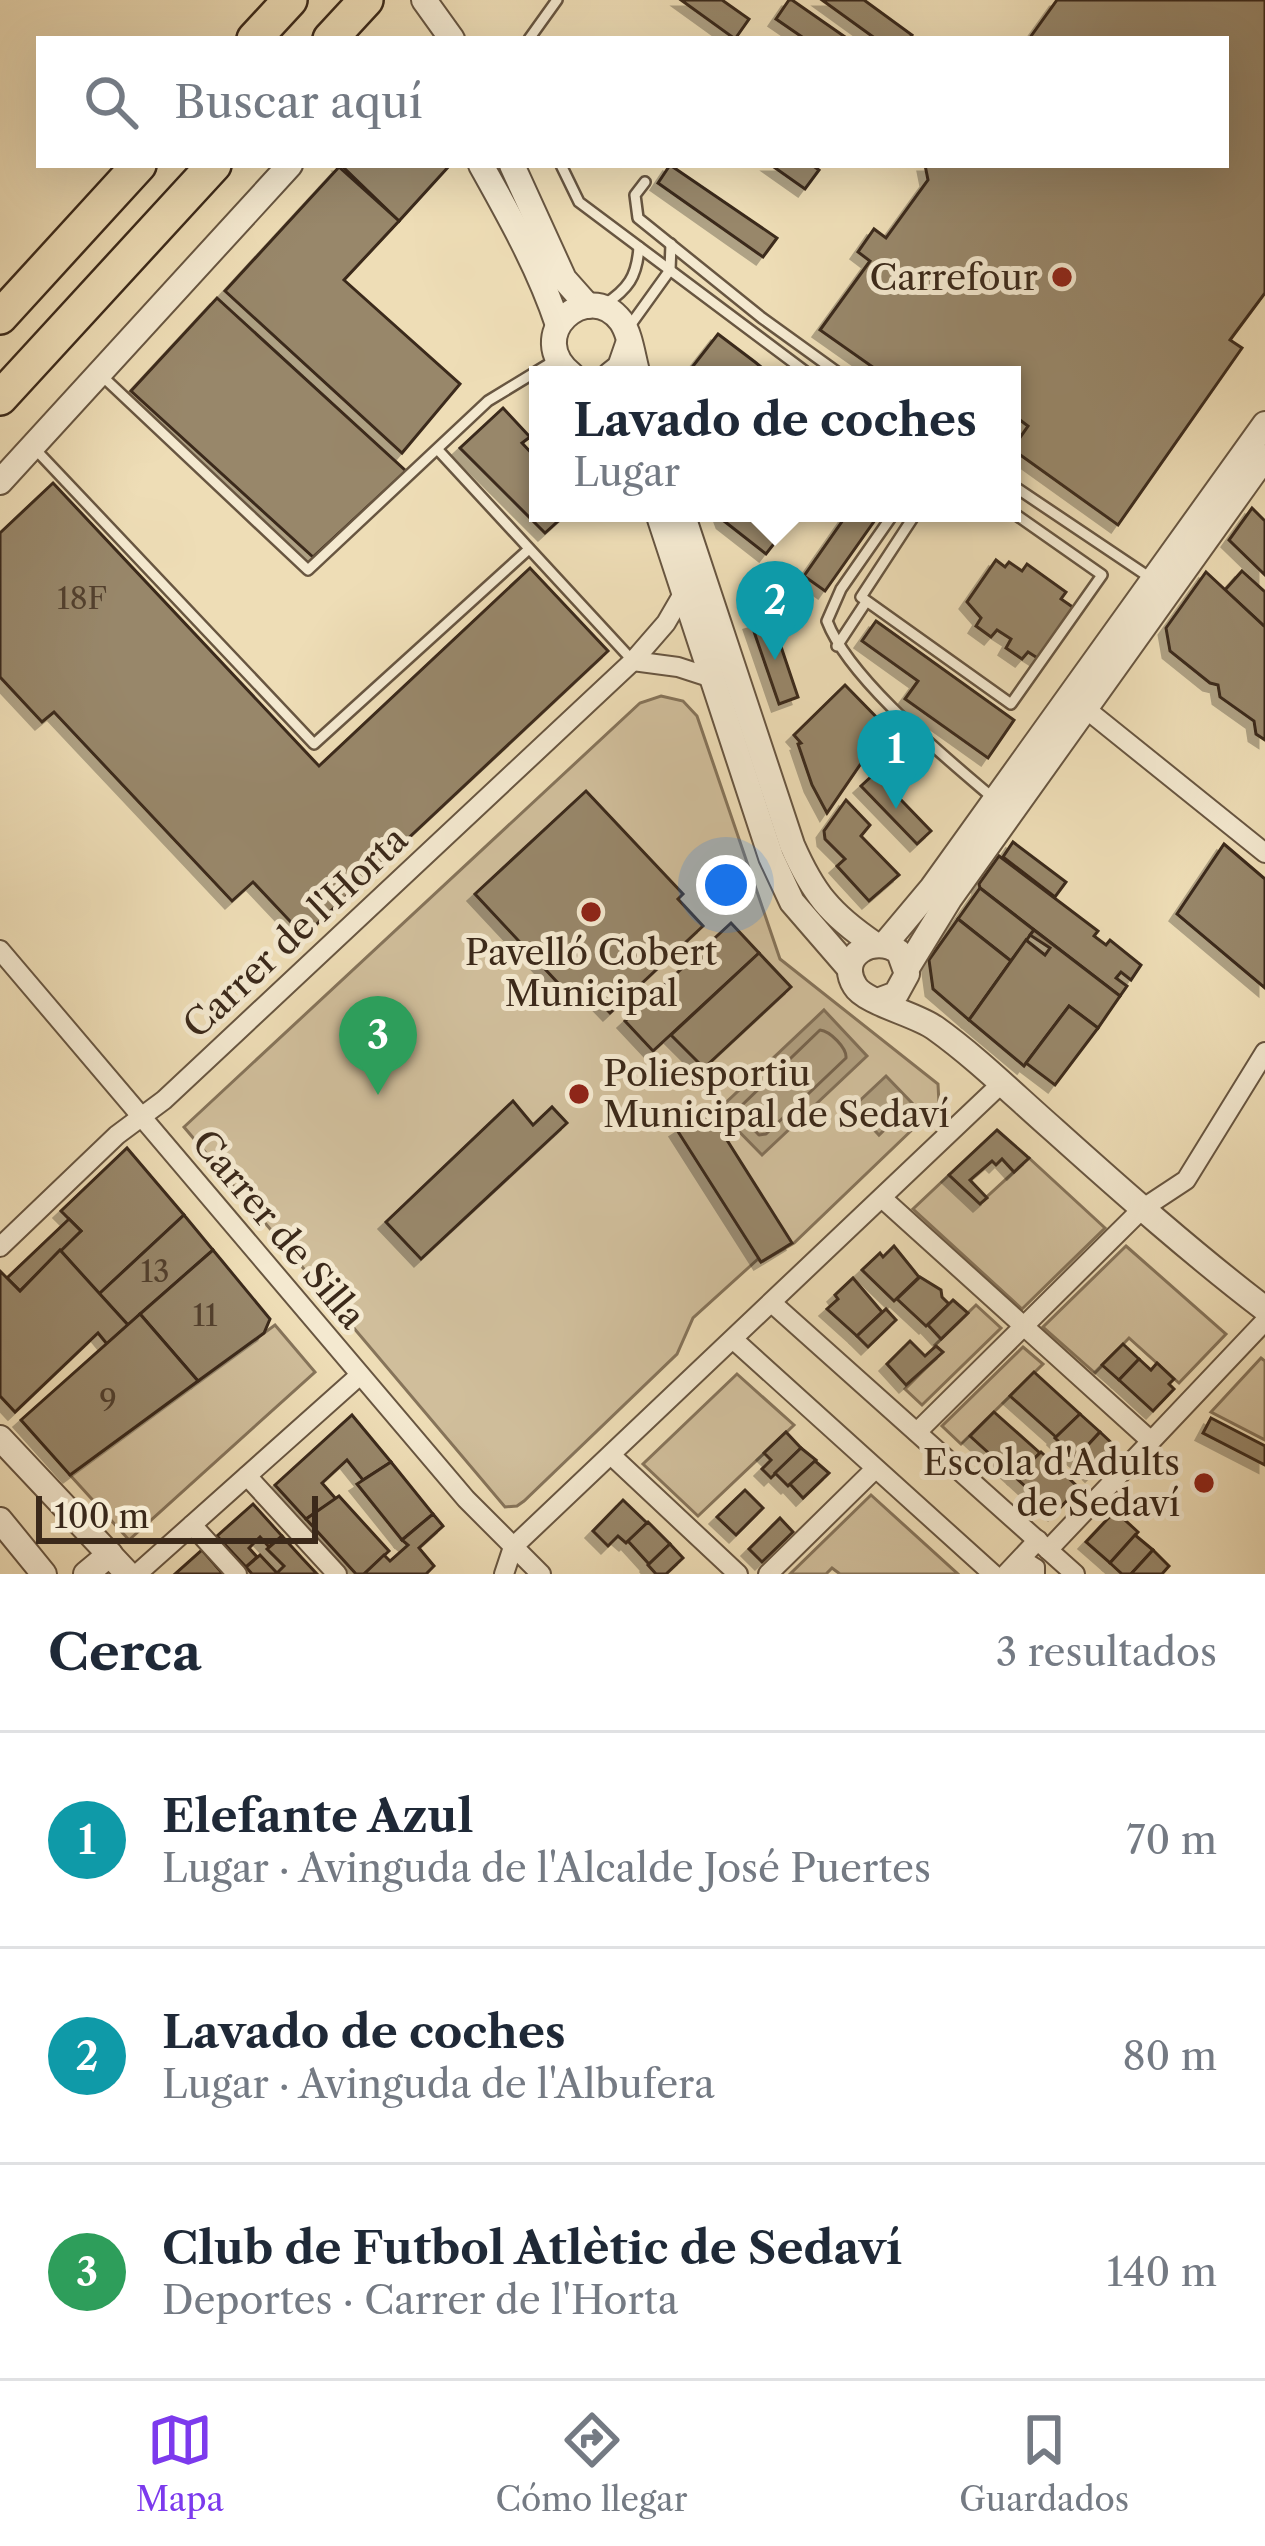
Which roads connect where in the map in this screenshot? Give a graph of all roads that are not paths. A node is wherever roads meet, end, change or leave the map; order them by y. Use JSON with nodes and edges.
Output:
{"nodes":[{"id":1,"x":290,"y":0,"type":"edge"},
{"id":2,"x":366,"y":0,"type":"edge"},
{"id":3,"x":424,"y":0,"type":"edge"},
{"id":4,"x":556,"y":0,"type":"edge"},
{"id":5,"x":257,"y":36,"type":"edge"},
{"id":6,"x":333,"y":36,"type":"edge"},
{"id":7,"x":450,"y":36,"type":"edge"},
{"id":8,"x":531,"y":36,"type":"edge"},
{"id":9,"x":136,"y":168,"type":"edge"},
{"id":10,"x":211,"y":168,"type":"edge"},
{"id":11,"x":287,"y":168,"type":"edge"},
{"id":12,"x":483,"y":168,"type":"edge"},
{"id":13,"x":513,"y":168,"type":"edge"},
{"id":14,"x":562,"y":168,"type":"edge"},
{"id":15,"x":645,"y":182,"type":"dead end"},
{"id":16,"x":671,"y":244,"type":"junction"},
{"id":17,"x":639,"y":248,"type":"junction"},
{"id":18,"x":670,"y":270,"type":"junction"},
{"id":19,"x":564,"y":279,"type":"junction"},
{"id":20,"x":595,"y":306,"type":"junction"},
{"id":21,"x":0,"y":317,"type":"edge"},
{"id":22,"x":560,"y":322,"type":"junction"},
{"id":23,"x":627,"y":338,"type":"junction"},
{"id":24,"x":565,"y":366,"type":"edge"},
{"id":25,"x":620,"y":366,"type":"edge"},
{"id":26,"x":635,"y":366,"type":"edge"},
{"id":27,"x":798,"y":366,"type":"edge"},
{"id":28,"x":829,"y":366,"type":"edge"},
{"id":29,"x":99,"y":373,"type":"junction"},
{"id":30,"x":529,"y":383,"type":"edge"},
{"id":31,"x":0,"y":398,"type":"edge"},
{"id":32,"x":1265,"y":424,"type":"edge"},
{"id":33,"x":32,"y":446,"type":"junction"},
{"id":34,"x":439,"y":451,"type":"junction"},
{"id":35,"x":1265,"y":457,"type":"edge"},
{"id":36,"x":0,"y":482,"type":"edge"},
{"id":37,"x":1021,"y":491,"type":"edge"},
{"id":38,"x":1021,"y":518,"type":"edge"},
{"id":39,"x":661,"y":522,"type":"edge"},
{"id":40,"x":685,"y":522,"type":"edge"},
{"id":41,"x":888,"y":522,"type":"edge"},
{"id":42,"x":910,"y":522,"type":"edge"},
{"id":43,"x":529,"y":549,"type":"junction"},
{"id":44,"x":1117,"y":555,"type":"junction"},
{"id":45,"x":1102,"y":575,"type":"junction"},
{"id":46,"x":1152,"y":579,"type":"junction"},
{"id":47,"x":684,"y":592,"type":"junction"},
{"id":48,"x":866,"y":602,"type":"junction"},
{"id":49,"x":837,"y":646,"type":"junction"},
{"id":50,"x":633,"y":661,"type":"junction"},
{"id":51,"x":712,"y":678,"type":"junction"},
{"id":52,"x":1085,"y":709,"type":"junction"},
{"id":53,"x":1039,"y":773,"type":"junction"},
{"id":54,"x":993,"y":798,"type":"junction"},
{"id":55,"x":1265,"y":853,"type":"edge"},
{"id":56,"x":879,"y":944,"type":"junction"},
{"id":57,"x":0,"y":950,"type":"edge"},
{"id":58,"x":850,"y":969,"type":"junction"},
{"id":59,"x":906,"y":974,"type":"junction"},
{"id":60,"x":880,"y":1000,"type":"junction"},
{"id":61,"x":932,"y":1025,"type":"junction"},
{"id":62,"x":1265,"y":1052,"type":"edge"},
{"id":63,"x":1001,"y":1084,"type":"junction"},
{"id":64,"x":141,"y":1118,"type":"junction"},
{"id":65,"x":883,"y":1198,"type":"junction"},
{"id":66,"x":1142,"y":1209,"type":"junction"},
{"id":67,"x":0,"y":1247,"type":"edge"},
{"id":68,"x":772,"y":1303,"type":"junction"},
{"id":69,"x":1265,"y":1310,"type":"edge"},
{"id":70,"x":1265,"y":1321,"type":"edge"},
{"id":71,"x":1025,"y":1327,"type":"junction"},
{"id":72,"x":734,"y":1340,"type":"junction"},
{"id":73,"x":360,"y":1375,"type":"junction"},
{"id":74,"x":917,"y":1432,"type":"junction"},
{"id":75,"x":0,"y":1438,"type":"edge"},
{"id":76,"x":1151,"y":1442,"type":"junction"},
{"id":77,"x":612,"y":1456,"type":"junction"},
{"id":78,"x":874,"y":1469,"type":"junction"},
{"id":79,"x":247,"y":1476,"type":"junction"},
{"id":80,"x":0,"y":1520,"type":"edge"},
{"id":81,"x":192,"y":1525,"type":"junction"},
{"id":82,"x":513,"y":1547,"type":"junction"},
{"id":83,"x":110,"y":1554,"type":"junction"},
{"id":84,"x":1048,"y":1556,"type":"edge"},
{"id":85,"x":44,"y":1574,"type":"edge"},
{"id":86,"x":86,"y":1574,"type":"edge"},
{"id":87,"x":133,"y":1574,"type":"edge"},
{"id":88,"x":237,"y":1574,"type":"edge"},
{"id":89,"x":337,"y":1574,"type":"edge"},
{"id":90,"x":504,"y":1574,"type":"edge"},
{"id":91,"x":541,"y":1574,"type":"edge"},
{"id":92,"x":737,"y":1574,"type":"edge"},
{"id":93,"x":768,"y":1574,"type":"edge"},
{"id":94,"x":993,"y":1574,"type":"edge"},
{"id":95,"x":1006,"y":1574,"type":"edge"},
{"id":96,"x":1023,"y":1574,"type":"edge"},
{"id":97,"x":1036,"y":1574,"type":"edge"},
{"id":98,"x":1075,"y":1574,"type":"edge"}],
"edges":[{"from":1,"to":5,"type":"highway"},
{"from":2,"to":6,"type":"highway"},
{"from":3,"to":7,"type":"street"},
{"from":4,"to":8,"type":"lane"},
{"from":9,"to":21,"type":"highway"},
{"from":10,"to":31,"type":"highway"},
{"from":11,"to":29,"type":"street"},
{"from":12,"to":22,"type":"street"},
{"from":13,"to":19,"type":"street"},
{"from":14,"to":17,"type":"lane"},
{"from":15,"to":16,"type":"lane"},
{"from":16,"to":18,"type":"lane"},
{"from":16,"to":28,"type":"lane"},
{"from":17,"to":18,"type":"lane"},
{"from":17,"to":20,"type":"lane"},
{"from":18,"to":23,"type":"lane"},
{"from":18,"to":27,"type":"lane"},
{"from":19,"to":20,"type":"street"},
{"from":19,"to":22,"type":"street"},
{"from":20,"to":22,"type":"street"},
{"from":20,"to":23,"type":"street"},
{"from":22,"to":24,"type":"street"},
{"from":23,"to":25,"type":"street"},
{"from":23,"to":26,"type":"street"},
{"from":29,"to":33,"type":"street"},
{"from":29,"to":34,"type":"lane"},
{"from":30,"to":34,"type":"lane"},
{"from":32,"to":46,"type":"street"},
{"from":33,"to":36,"type":"street"},
{"from":33,"to":43,"type":"lane"},
{"from":34,"to":43,"type":"lane"},
{"from":35,"to":52,"type":"street"},
{"from":37,"to":44,"type":"lane"},
{"from":38,"to":45,"type":"lane"},
{"from":39,"to":47,"type":"street"},
{"from":40,"to":56,"type":"street"},
{"from":41,"to":49,"type":"lane"},
{"from":42,"to":48,"type":"lane"},
{"from":43,"to":50,"type":"lane"},
{"from":44,"to":45,"type":"lane"},
{"from":44,"to":46,"type":"lane"},
{"from":45,"to":48,"type":"lane"},
{"from":46,"to":54,"type":"street"},
{"from":47,"to":50,"type":"street","name":"Carrer de l'Horta"},
{"from":47,"to":51,"type":"street"},
{"from":48,"to":49,"type":"lane"},
{"from":49,"to":54,"type":"lane"},
{"from":50,"to":51,"type":"street"},
{"from":50,"to":64,"type":"street","name":"Carrer de l'Horta"},
{"from":51,"to":58,"type":"street"},
{"from":52,"to":53,"type":"street"},
{"from":52,"to":55,"type":"street"},
{"from":53,"to":54,"type":"lane"},
{"from":53,"to":59,"type":"street"},
{"from":54,"to":56,"type":"street"},
{"from":56,"to":58,"type":"street"},
{"from":56,"to":59,"type":"street"},
{"from":57,"to":64,"type":"street","name":"Carrer de Silla"},
{"from":58,"to":60,"type":"street"},
{"from":59,"to":60,"type":"street"},
{"from":59,"to":61,"type":"street"},
{"from":60,"to":61,"type":"street"},
{"from":61,"to":63,"type":"street"},
{"from":62,"to":66,"type":"street"},
{"from":63,"to":65,"type":"street"},
{"from":63,"to":66,"type":"street"},
{"from":64,"to":67,"type":"street","name":"Carrer de l'Horta"},
{"from":64,"to":73,"type":"street","name":"Carrer de Silla"},
{"from":65,"to":68,"type":"street"},
{"from":65,"to":71,"type":"street"},
{"from":66,"to":69,"type":"street"},
{"from":66,"to":71,"type":"street"},
{"from":68,"to":72,"type":"street"},
{"from":68,"to":74,"type":"street"},
{"from":70,"to":76,"type":"street"},
{"from":71,"to":74,"type":"street"},
{"from":71,"to":76,"type":"street"},
{"from":72,"to":77,"type":"street"},
{"from":72,"to":78,"type":"street"},
{"from":73,"to":79,"type":"street"},
{"from":73,"to":82,"type":"street","name":"Carrer de Silla"},
{"from":74,"to":84,"type":"street"},
{"from":75,"to":83,"type":"street"},
{"from":76,"to":84,"type":"street"},
{"from":77,"to":82,"type":"street"},
{"from":77,"to":92,"type":"street"},
{"from":78,"to":93,"type":"street"},
{"from":78,"to":94,"type":"street"},
{"from":79,"to":81,"type":"street"},
{"from":79,"to":89,"type":"street"},
{"from":80,"to":85,"type":"street"},
{"from":81,"to":87,"type":"street"},
{"from":81,"to":88,"type":"street"},
{"from":82,"to":90,"type":"street"},
{"from":82,"to":91,"type":"street","name":"Carrer de Silla"},
{"from":83,"to":86,"type":"street"},
{"from":83,"to":87,"type":"street"},
{"from":84,"to":95,"type":"street"},
{"from":84,"to":98,"type":"street"},
{"from":96,"to":97,"type":"street"}]}
